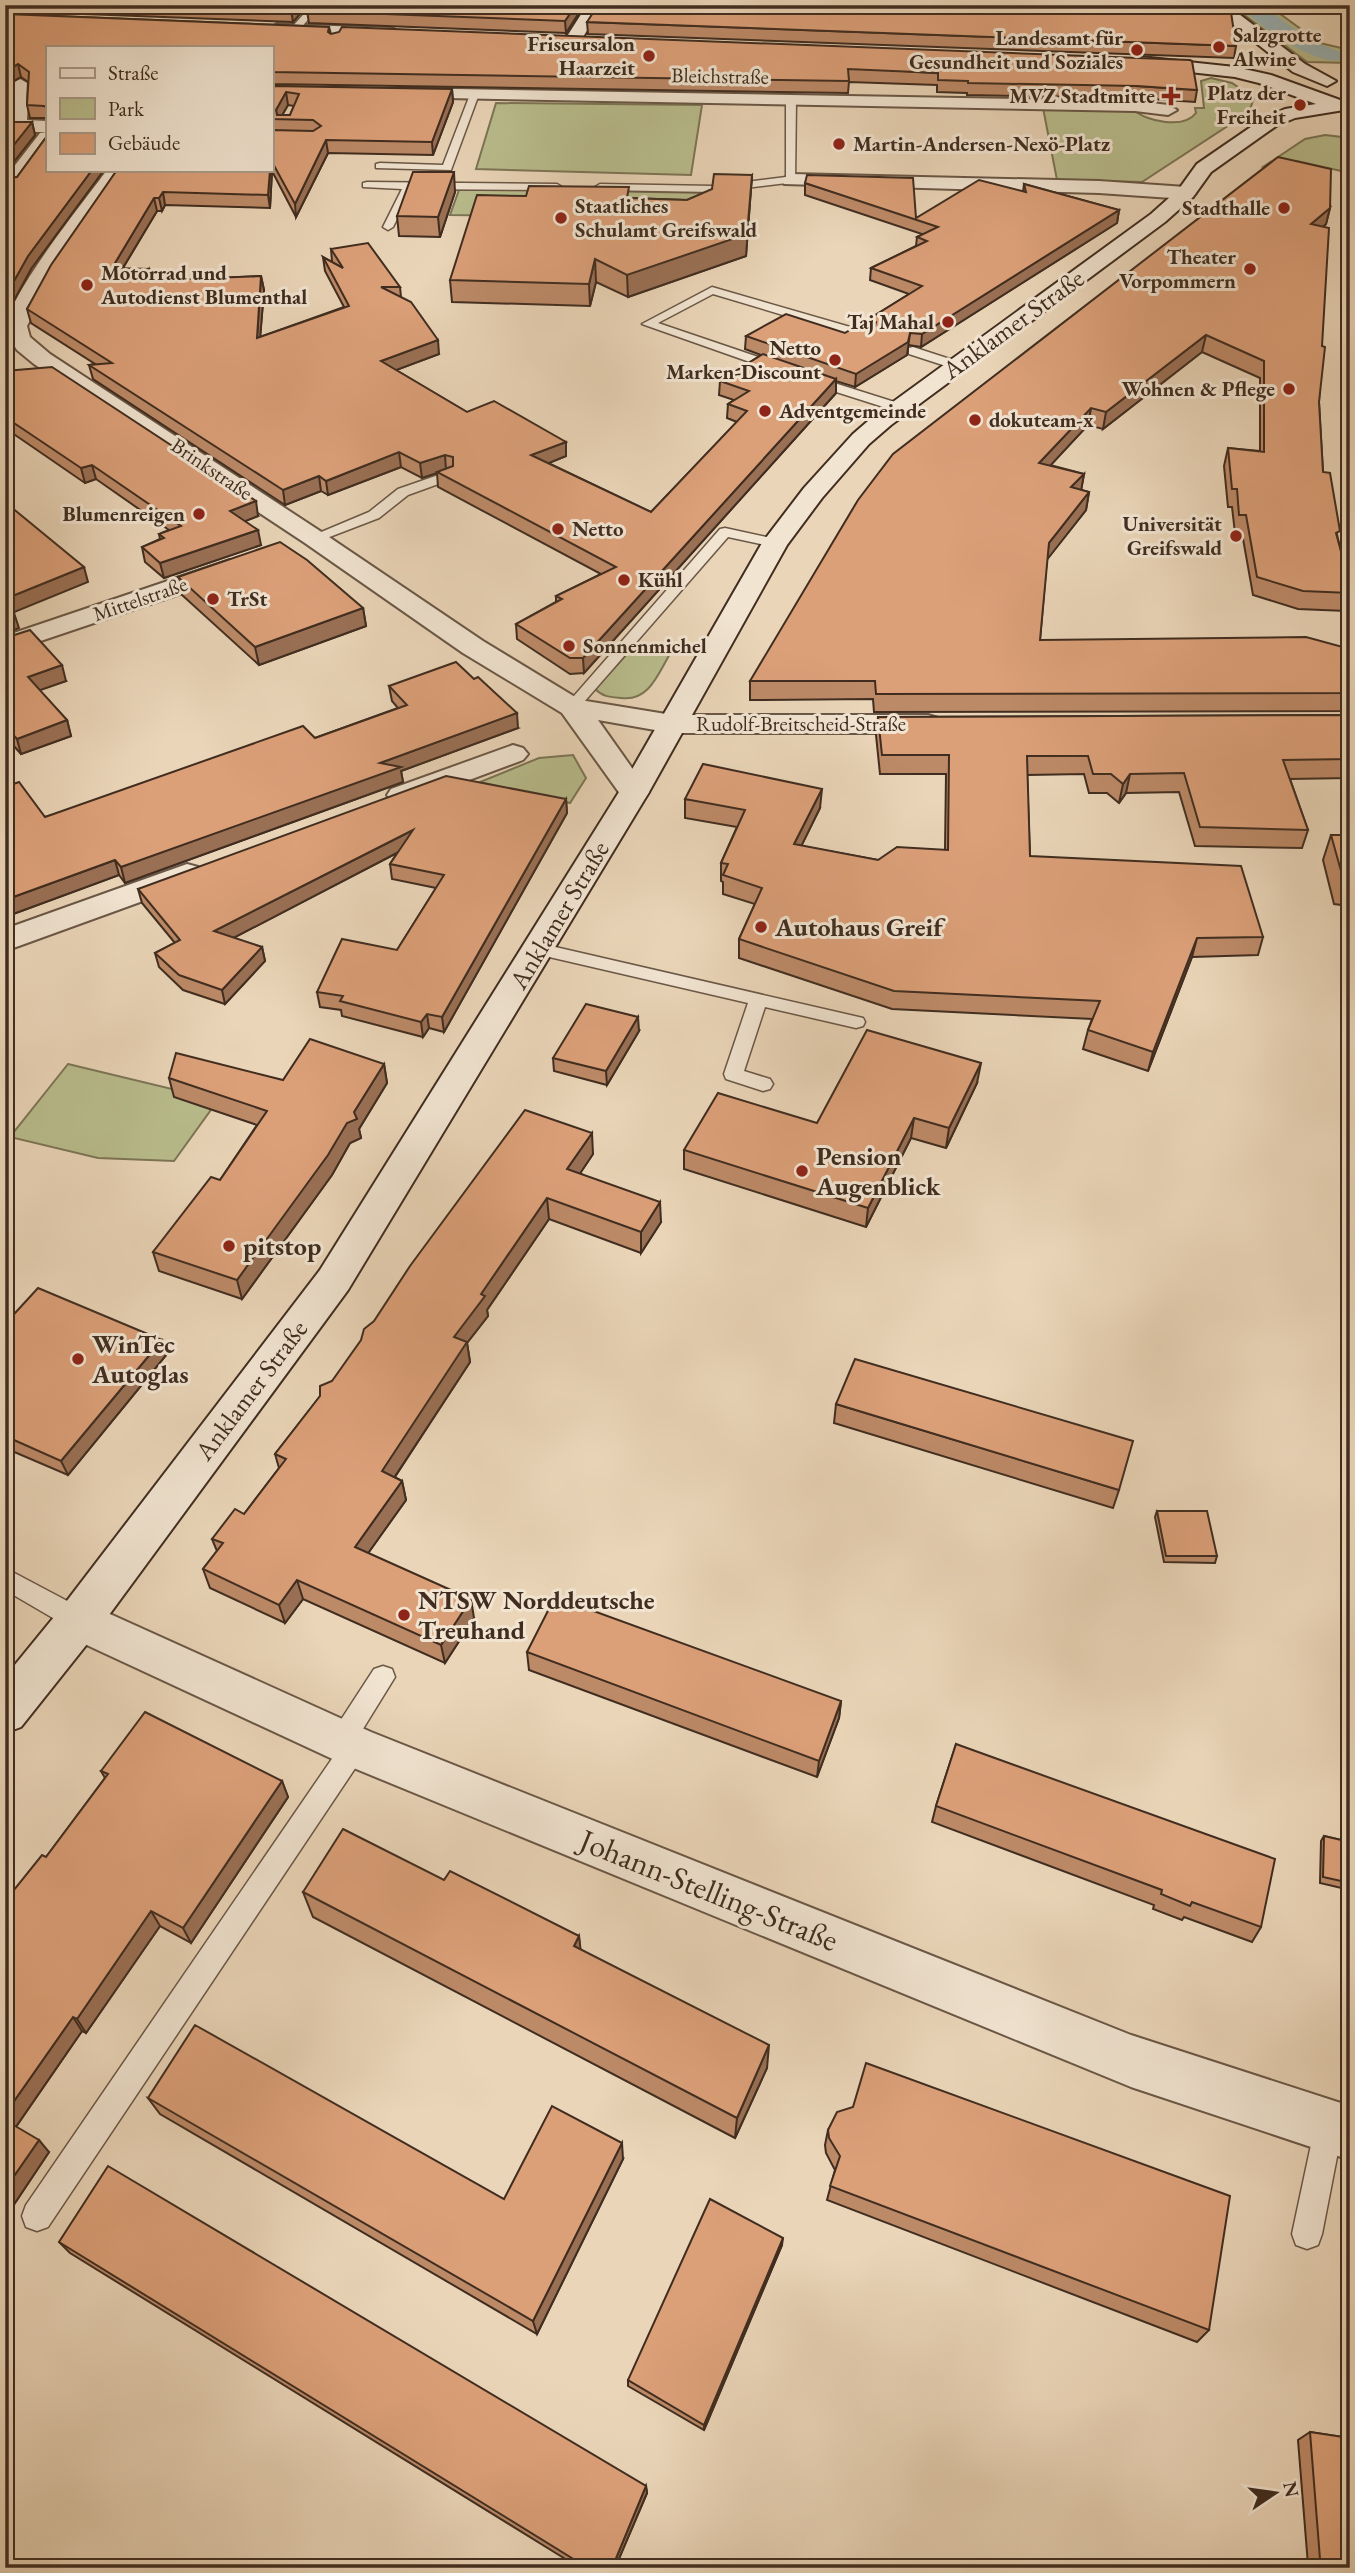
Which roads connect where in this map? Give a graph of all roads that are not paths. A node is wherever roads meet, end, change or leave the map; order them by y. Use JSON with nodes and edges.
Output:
{"nodes":[{"id":1,"x":317,"y":5,"type":"edge"},
{"id":2,"x":595,"y":5,"type":"edge"},
{"id":3,"x":1216,"y":5,"type":"edge"},
{"id":4,"x":254,"y":28,"type":"edge"},
{"id":5,"x":295,"y":29,"type":"junction"},
{"id":6,"x":409,"y":34,"type":"edge"},
{"id":7,"x":572,"y":41,"type":"edge"},
{"id":8,"x":1125,"y":61,"type":"edge"},
{"id":9,"x":20,"y":84,"type":"edge"},
{"id":10,"x":381,"y":93,"type":"edge"},
{"id":11,"x":474,"y":94,"type":"junction"},
{"id":12,"x":790,"y":100,"type":"junction"},
{"id":13,"x":1348,"y":105,"type":"edge"},
{"id":14,"x":1168,"y":110,"type":"edge"},
{"id":15,"x":12,"y":113,"type":"edge"},
{"id":16,"x":46,"y":126,"type":"edge"},
{"id":17,"x":46,"y":138,"type":"edge"},
{"id":18,"x":380,"y":166,"type":"edge"},
{"id":19,"x":115,"y":172,"type":"edge"},
{"id":20,"x":791,"y":180,"type":"junction"},
{"id":21,"x":5,"y":184,"type":"edge"},
{"id":22,"x":367,"y":185,"type":"dead end"},
{"id":23,"x":408,"y":185,"type":"junction"},
{"id":24,"x":573,"y":187,"type":"edge"},
{"id":25,"x":587,"y":187,"type":"edge"},
{"id":26,"x":1185,"y":193,"type":"junction"},
{"id":27,"x":388,"y":227,"type":"dead end"},
{"id":28,"x":867,"y":336,"type":"edge"},
{"id":29,"x":913,"y":351,"type":"edge"},
{"id":30,"x":955,"y":365,"type":"junction"},
{"id":31,"x":900,"y":408,"type":"junction"},
{"id":32,"x":447,"y":476,"type":"edge"},
{"id":33,"x":314,"y":538,"type":"junction"},
{"id":34,"x":775,"y":543,"type":"junction"},
{"id":35,"x":281,"y":550,"type":"edge"},
{"id":36,"x":255,"y":559,"type":"edge"},
{"id":37,"x":5,"y":645,"type":"edge"},
{"id":38,"x":572,"y":707,"type":"junction"},
{"id":39,"x":673,"y":724,"type":"junction"},
{"id":40,"x":948,"y":724,"type":"edge"},
{"id":41,"x":513,"y":754,"type":"dead end"},
{"id":42,"x":634,"y":792,"type":"junction"},
{"id":43,"x":371,"y":807,"type":"edge"},
{"id":44,"x":214,"y":864,"type":"edge"},
{"id":45,"x":5,"y":941,"type":"edge"},
{"id":46,"x":538,"y":949,"type":"junction"},
{"id":47,"x":759,"y":998,"type":"junction"},
{"id":48,"x":856,"y":1022,"type":"dead end"},
{"id":49,"x":763,"y":1084,"type":"dead end"},
{"id":50,"x":5,"y":1578,"type":"edge"},
{"id":51,"x":79,"y":1620,"type":"junction"},
{"id":52,"x":383,"y":1677,"type":"dead end"},
{"id":53,"x":5,"y":1712,"type":"edge"},
{"id":54,"x":349,"y":1744,"type":"junction"},
{"id":55,"x":1340,"y":2130,"type":"edge"},
{"id":56,"x":37,"y":2216,"type":"dead end"},
{"id":57,"x":1307,"y":2234,"type":"dead end"}],
"edges":[{"from":1,"to":5,"type":"lane"},
{"from":2,"to":7,"type":"street"},
{"from":3,"to":13,"type":"street"},
{"from":4,"to":5,"type":"street"},
{"from":5,"to":6,"type":"street"},
{"from":8,"to":13,"type":"street"},
{"from":9,"to":15,"type":"street"},
{"from":10,"to":11,"type":"street","name":"Bleichstraße"},
{"from":11,"to":12,"type":"street","name":"Bleichstraße"},
{"from":11,"to":18,"type":"lane"},
{"from":12,"to":14,"type":"street","name":"Bleichstraße"},
{"from":12,"to":20,"type":"lane"},
{"from":13,"to":26,"type":"street","name":"Anklamer Straße"},
{"from":15,"to":16,"type":"street"},
{"from":17,"to":21,"type":"street"},
{"from":19,"to":33,"type":"street","name":"Brinkstraße"},
{"from":20,"to":25,"type":"lane"},
{"from":20,"to":26,"type":"street"},
{"from":22,"to":23,"type":"lane"},
{"from":23,"to":24,"type":"lane"},
{"from":23,"to":27,"type":"lane"},
{"from":26,"to":30,"type":"street","name":"Anklamer Straße"},
{"from":28,"to":31,"type":"lane"},
{"from":29,"to":30,"type":"lane"},
{"from":30,"to":31,"type":"street","name":"Anklamer Straße"},
{"from":31,"to":34,"type":"street","name":"Anklamer Straße"},
{"from":32,"to":33,"type":"lane"},
{"from":33,"to":35,"type":"street"},
{"from":33,"to":38,"type":"street","name":"Brinkstraße"},
{"from":34,"to":38,"type":"lane"},
{"from":34,"to":39,"type":"street","name":"Anklamer Straße"},
{"from":36,"to":37,"type":"street","name":"Mittelstraße"},
{"from":38,"to":39,"type":"street","name":"Brinkstraße"},
{"from":38,"to":42,"type":"street","name":"Brinkstraße"},
{"from":39,"to":40,"type":"street","name":"Rudolf-Breitscheid-Straße"},
{"from":39,"to":42,"type":"street","name":"Anklamer Straße"},
{"from":41,"to":43,"type":"street"},
{"from":42,"to":46,"type":"street","name":"Anklamer Straße"},
{"from":44,"to":45,"type":"street"},
{"from":46,"to":47,"type":"lane"},
{"from":46,"to":51,"type":"street","name":"Anklamer Straße"},
{"from":47,"to":48,"type":"lane"},
{"from":47,"to":49,"type":"lane"},
{"from":50,"to":51,"type":"lane"},
{"from":51,"to":53,"type":"street","name":"Anklamer Straße"},
{"from":51,"to":54,"type":"street","name":"Johann-Stelling-Straße"},
{"from":52,"to":54,"type":"lane"},
{"from":54,"to":55,"type":"street","name":"Johann-Stelling-Straße"},
{"from":54,"to":56,"type":"lane"},
{"from":55,"to":57,"type":"lane"}]}
